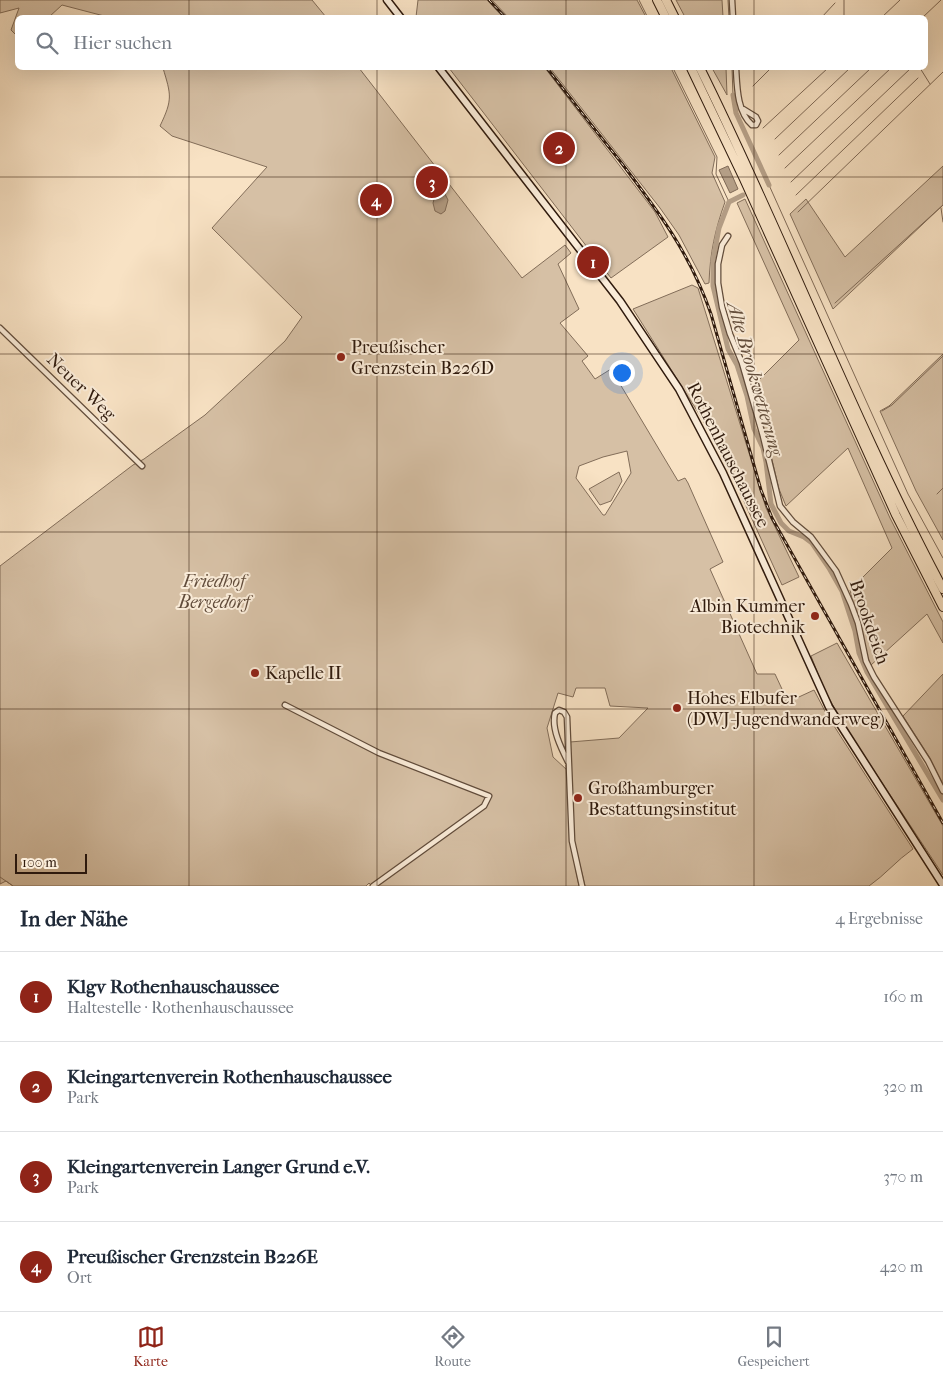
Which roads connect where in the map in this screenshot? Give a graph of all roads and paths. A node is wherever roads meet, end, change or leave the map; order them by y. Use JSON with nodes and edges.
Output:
{"nodes":[{"id":1,"x":387,"y":0,"type":"edge"},
{"id":2,"x":657,"y":0,"type":"edge"},
{"id":3,"x":666,"y":0,"type":"edge"},
{"id":4,"x":732,"y":0,"type":"edge"},
{"id":5,"x":399,"y":15,"type":"edge"},
{"id":6,"x":664,"y":15,"type":"edge"},
{"id":7,"x":674,"y":15,"type":"edge"},
{"id":8,"x":733,"y":15,"type":"edge"},
{"id":9,"x":441,"y":70,"type":"edge"},
{"id":10,"x":692,"y":70,"type":"edge"},
{"id":11,"x":701,"y":70,"type":"edge"},
{"id":12,"x":736,"y":70,"type":"edge"},
{"id":13,"x":743,"y":109,"type":"dead end"},
{"id":14,"x":728,"y":236,"type":"dead end"},
{"id":15,"x":0,"y":328,"type":"edge"},
{"id":16,"x":142,"y":466,"type":"dead end"},
{"id":17,"x":943,"y":589,"type":"edge"},
{"id":18,"x":943,"y":606,"type":"edge"},
{"id":19,"x":285,"y":705,"type":"dead end"},
{"id":20,"x":568,"y":762,"type":"junction"},
{"id":21,"x":943,"y":791,"type":"edge"},
{"id":22,"x":943,"y":885,"type":"edge"},
{"id":23,"x":373,"y":886,"type":"edge"},
{"id":24,"x":582,"y":886,"type":"edge"}],
"edges":[{"from":1,"to":5,"type":"main road"},
{"from":2,"to":6,"type":"highway"},
{"from":3,"to":7,"type":"highway"},
{"from":4,"to":8,"type":"street"},
{"from":9,"to":22,"type":"main road","name":"Rothenhauschaussee"},
{"from":10,"to":18,"type":"highway"},
{"from":11,"to":17,"type":"highway"},
{"from":12,"to":13,"type":"street"},
{"from":14,"to":21,"type":"street","name":"Brookdeich"},
{"from":15,"to":16,"type":"street","name":"Neuer Weg"},
{"from":19,"to":23,"type":"street"},
{"from":20,"to":20,"type":"street"},
{"from":20,"to":24,"type":"street"}]}
